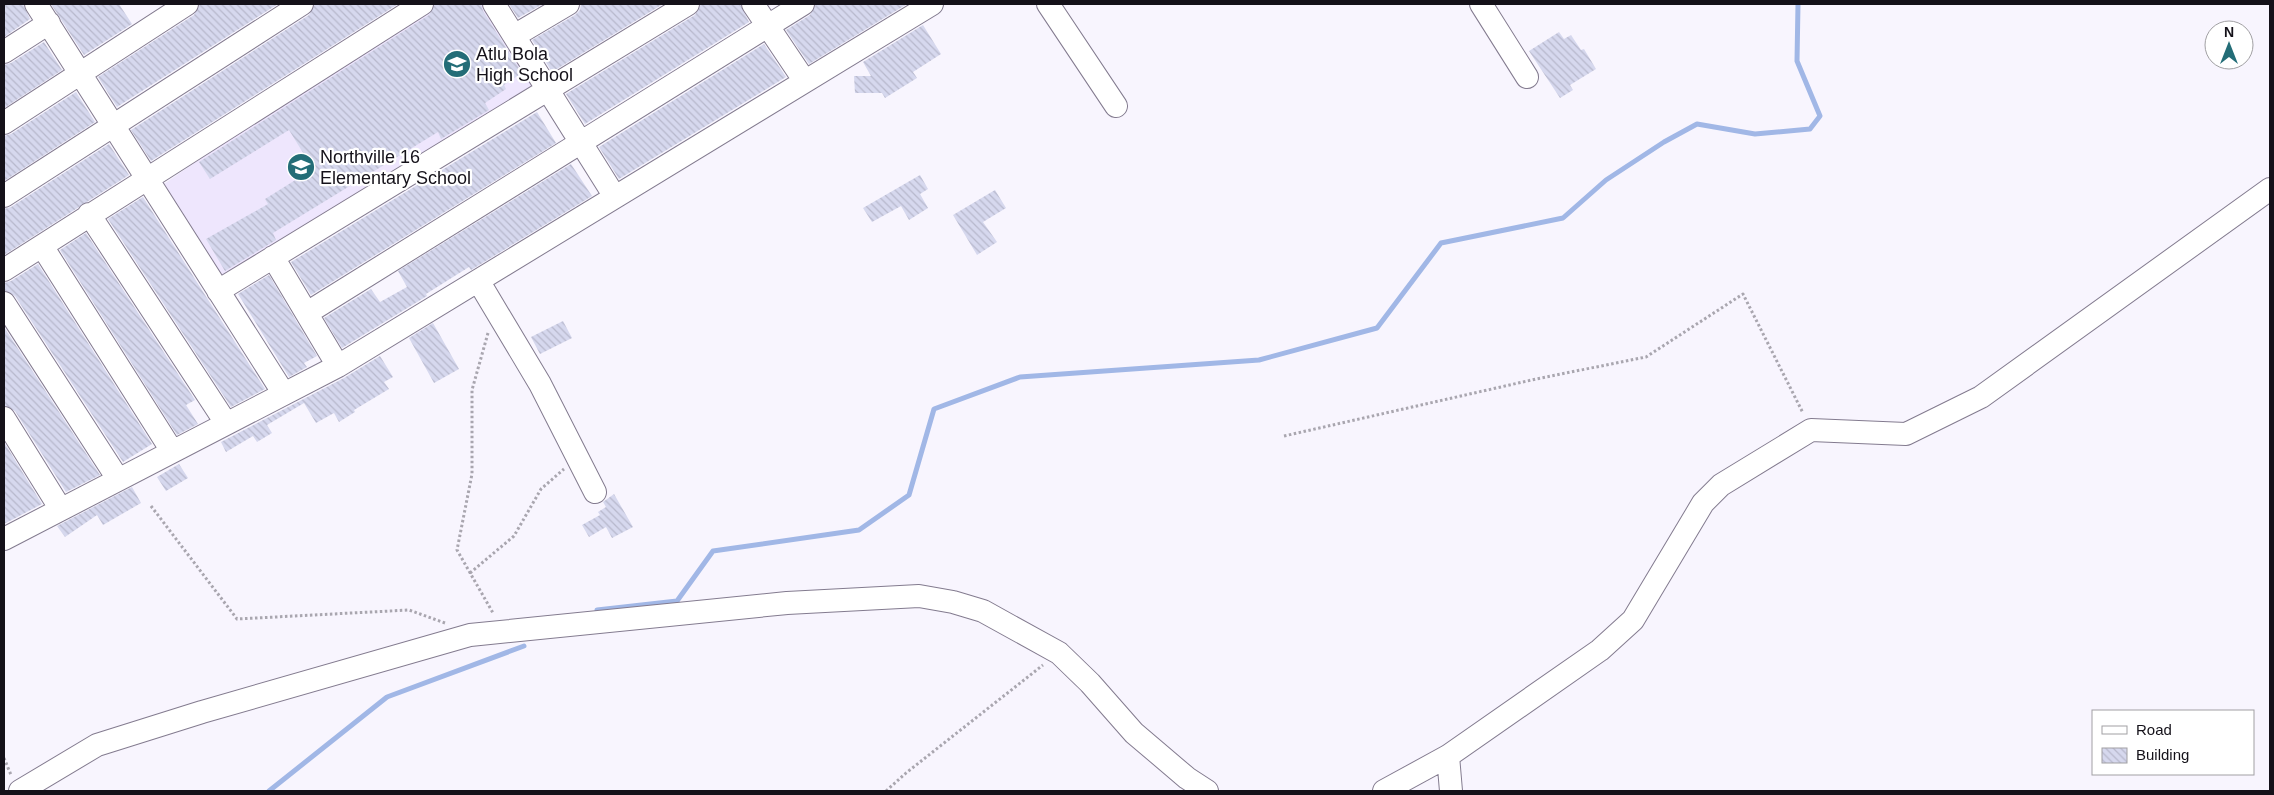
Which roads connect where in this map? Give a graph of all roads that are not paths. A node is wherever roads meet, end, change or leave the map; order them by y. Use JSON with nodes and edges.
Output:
{"nodes":[{"id":1,"x":36,"y":4,"type":"edge"},
{"id":2,"x":187,"y":4,"type":"edge"},
{"id":3,"x":302,"y":4,"type":"edge"},
{"id":4,"x":422,"y":4,"type":"edge"},
{"id":5,"x":494,"y":4,"type":"edge"},
{"id":6,"x":568,"y":4,"type":"edge"},
{"id":7,"x":688,"y":4,"type":"edge"},
{"id":8,"x":753,"y":4,"type":"edge"},
{"id":9,"x":804,"y":4,"type":"edge"},
{"id":10,"x":932,"y":4,"type":"edge"},
{"id":11,"x":1048,"y":4,"type":"edge"},
{"id":12,"x":1481,"y":4,"type":"edge"},
{"id":13,"x":49,"y":23,"type":"junction"},
{"id":14,"x":767,"y":26,"type":"junction"},
{"id":15,"x":514,"y":36,"type":"junction"},
{"id":16,"x":4,"y":52,"type":"edge"},
{"id":17,"x":80,"y":72,"type":"junction"},
{"id":18,"x":1526,"y":77,"type":"dead end"},
{"id":19,"x":804,"y":80,"type":"junction"},
{"id":20,"x":547,"y":89,"type":"junction"},
{"id":21,"x":1116,"y":106,"type":"dead end"},
{"id":22,"x":4,"y":123,"type":"edge"},
{"id":23,"x":113,"y":126,"type":"junction"},
{"id":24,"x":579,"y":142,"type":"junction"},
{"id":25,"x":148,"y":180,"type":"junction"},
{"id":26,"x":2270,"y":189,"type":"edge"},
{"id":27,"x":4,"y":196,"type":"edge"},
{"id":28,"x":616,"y":197,"type":"junction"},
{"id":29,"x":89,"y":214,"type":"junction"},
{"id":30,"x":42,"y":246,"type":"junction"},
{"id":31,"x":273,"y":257,"type":"junction"},
{"id":32,"x":4,"y":270,"type":"edge"},
{"id":33,"x":478,"y":282,"type":"junction"},
{"id":34,"x":218,"y":291,"type":"junction"},
{"id":35,"x":4,"y":303,"type":"edge"},
{"id":36,"x":307,"y":313,"type":"junction"},
{"id":37,"x":338,"y":366,"type":"junction"},
{"id":38,"x":284,"y":394,"type":"junction"},
{"id":39,"x":4,"y":419,"type":"edge"},
{"id":40,"x":226,"y":423,"type":"junction"},
{"id":41,"x":172,"y":451,"type":"junction"},
{"id":42,"x":118,"y":478,"type":"junction"},
{"id":43,"x":595,"y":492,"type":"dead end"},
{"id":44,"x":60,"y":508,"type":"junction"},
{"id":45,"x":4,"y":539,"type":"edge"},
{"id":46,"x":1448,"y":756,"type":"junction"},
{"id":47,"x":20,"y":791,"type":"edge"},
{"id":48,"x":1207,"y":791,"type":"edge"},
{"id":49,"x":1384,"y":791,"type":"edge"},
{"id":50,"x":1451,"y":791,"type":"edge"}],
"edges":[{"from":1,"to":13,"type":"street"},
{"from":2,"to":17,"type":"street"},
{"from":3,"to":23,"type":"street"},
{"from":4,"to":25,"type":"street"},
{"from":5,"to":15,"type":"street"},
{"from":6,"to":15,"type":"street"},
{"from":7,"to":20,"type":"street"},
{"from":8,"to":14,"type":"street"},
{"from":9,"to":14,"type":"street"},
{"from":10,"to":19,"type":"street"},
{"from":11,"to":21,"type":"street"},
{"from":12,"to":18,"type":"street"},
{"from":13,"to":16,"type":"street"},
{"from":13,"to":17,"type":"street"},
{"from":14,"to":19,"type":"street"},
{"from":14,"to":24,"type":"street"},
{"from":15,"to":20,"type":"street"},
{"from":17,"to":22,"type":"street"},
{"from":17,"to":23,"type":"street"},
{"from":19,"to":28,"type":"street"},
{"from":20,"to":24,"type":"street"},
{"from":20,"to":31,"type":"street"},
{"from":23,"to":25,"type":"street"},
{"from":23,"to":27,"type":"street"},
{"from":24,"to":28,"type":"street"},
{"from":24,"to":36,"type":"street"},
{"from":25,"to":29,"type":"street"},
{"from":25,"to":34,"type":"street"},
{"from":26,"to":46,"type":"street"},
{"from":28,"to":33,"type":"street"},
{"from":29,"to":30,"type":"street"},
{"from":29,"to":40,"type":"street"},
{"from":30,"to":32,"type":"street"},
{"from":30,"to":41,"type":"street"},
{"from":31,"to":34,"type":"street"},
{"from":31,"to":36,"type":"street"},
{"from":33,"to":37,"type":"street"},
{"from":33,"to":43,"type":"street"},
{"from":34,"to":38,"type":"street"},
{"from":35,"to":42,"type":"street"},
{"from":36,"to":37,"type":"street"},
{"from":37,"to":38,"type":"street"},
{"from":38,"to":40,"type":"street"},
{"from":39,"to":44,"type":"street"},
{"from":40,"to":41,"type":"street"},
{"from":41,"to":42,"type":"street"},
{"from":42,"to":44,"type":"street"},
{"from":44,"to":45,"type":"street"},
{"from":46,"to":49,"type":"street"},
{"from":46,"to":50,"type":"street"},
{"from":47,"to":48,"type":"street"}]}
